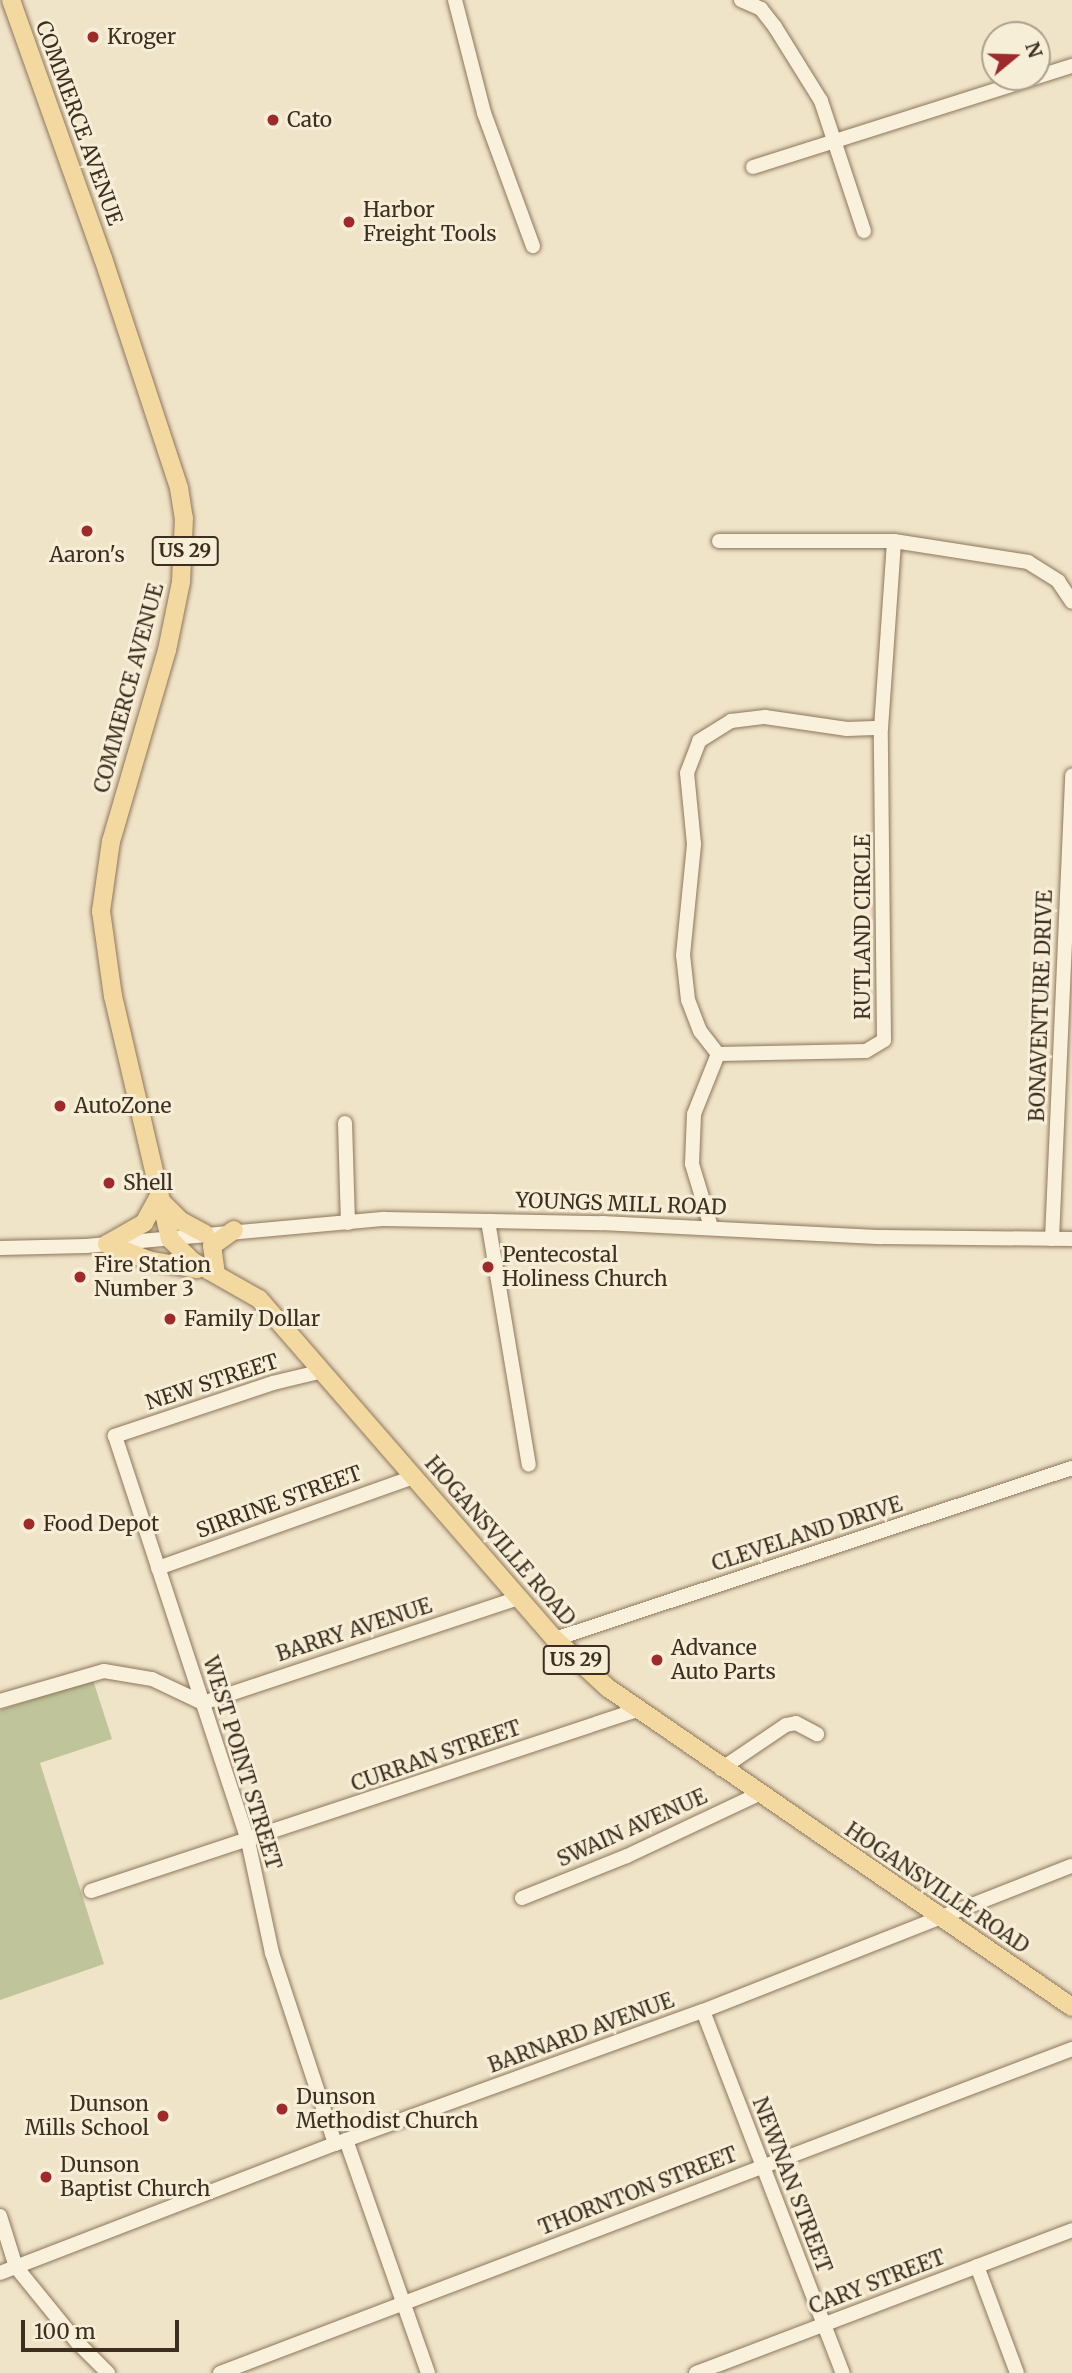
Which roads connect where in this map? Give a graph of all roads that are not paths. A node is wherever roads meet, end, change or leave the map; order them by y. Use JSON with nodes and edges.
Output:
{"nodes":[{"id":1,"x":11,"y":0,"type":"edge"},
{"id":2,"x":455,"y":0,"type":"edge"},
{"id":3,"x":741,"y":0,"type":"edge"},
{"id":4,"x":1072,"y":66,"type":"edge"},
{"id":5,"x":836,"y":140,"type":"junction"},
{"id":6,"x":754,"y":167,"type":"dead end"},
{"id":7,"x":864,"y":231,"type":"dead end"},
{"id":8,"x":533,"y":246,"type":"dead end"},
{"id":9,"x":719,"y":541,"type":"dead end"},
{"id":10,"x":894,"y":541,"type":"junction"},
{"id":11,"x":1072,"y":602,"type":"edge"},
{"id":12,"x":881,"y":728,"type":"junction"},
{"id":13,"x":1072,"y":775,"type":"edge"},
{"id":14,"x":718,"y":1054,"type":"junction"},
{"id":15,"x":345,"y":1123,"type":"dead end"},
{"id":16,"x":158,"y":1198,"type":"junction"},
{"id":17,"x":488,"y":1222,"type":"junction"},
{"id":18,"x":348,"y":1223,"type":"junction"},
{"id":19,"x":711,"y":1227,"type":"junction"},
{"id":20,"x":234,"y":1230,"type":"junction"},
{"id":21,"x":205,"y":1234,"type":"junction"},
{"id":22,"x":170,"y":1239,"type":"junction"},
{"id":23,"x":1052,"y":1239,"type":"junction"},
{"id":24,"x":1072,"y":1239,"type":"edge"},
{"id":25,"x":107,"y":1244,"type":"junction"},
{"id":26,"x":0,"y":1248,"type":"edge"},
{"id":27,"x":216,"y":1273,"type":"junction"},
{"id":28,"x":323,"y":1371,"type":"junction"},
{"id":29,"x":114,"y":1436,"type":"joint"},
{"id":30,"x":529,"y":1465,"type":"dead end"},
{"id":31,"x":1072,"y":1468,"type":"edge"},
{"id":32,"x":414,"y":1477,"type":"junction"},
{"id":33,"x":158,"y":1568,"type":"junction"},
{"id":34,"x":519,"y":1598,"type":"junction"},
{"id":35,"x":555,"y":1639,"type":"junction"},
{"id":36,"x":0,"y":1701,"type":"edge"},
{"id":37,"x":203,"y":1703,"type":"junction"},
{"id":38,"x":637,"y":1710,"type":"junction"},
{"id":39,"x":817,"y":1734,"type":"dead end"},
{"id":40,"x":721,"y":1769,"type":"junction"},
{"id":41,"x":759,"y":1794,"type":"junction"},
{"id":42,"x":248,"y":1841,"type":"junction"},
{"id":43,"x":1072,"y":1866,"type":"edge"},
{"id":44,"x":91,"y":1891,"type":"dead end"},
{"id":45,"x":522,"y":1898,"type":"dead end"},
{"id":46,"x":940,"y":1918,"type":"junction"},
{"id":47,"x":1072,"y":2007,"type":"edge"},
{"id":48,"x":704,"y":2011,"type":"junction"},
{"id":49,"x":1072,"y":2049,"type":"edge"},
{"id":50,"x":340,"y":2142,"type":"junction"},
{"id":51,"x":763,"y":2166,"type":"junction"},
{"id":52,"x":0,"y":2216,"type":"edge"},
{"id":53,"x":1072,"y":2231,"type":"edge"},
{"id":54,"x":977,"y":2266,"type":"junction"},
{"id":55,"x":16,"y":2267,"type":"junction"},
{"id":56,"x":0,"y":2273,"type":"edge"},
{"id":57,"x":402,"y":2303,"type":"junction"},
{"id":58,"x":823,"y":2325,"type":"junction"},
{"id":59,"x":108,"y":2373,"type":"edge"},
{"id":60,"x":220,"y":2373,"type":"edge"},
{"id":61,"x":428,"y":2373,"type":"edge"},
{"id":62,"x":696,"y":2373,"type":"edge"},
{"id":63,"x":844,"y":2373,"type":"edge"},
{"id":64,"x":1017,"y":2373,"type":"edge"}],
"edges":[{"from":1,"to":16,"type":"main road","name":"COMMERCE AVENUE","number":"US 29"},
{"from":2,"to":8,"type":"street"},
{"from":3,"to":5,"type":"street"},
{"from":4,"to":5,"type":"street"},
{"from":5,"to":6,"type":"street"},
{"from":5,"to":7,"type":"street"},
{"from":9,"to":10,"type":"street"},
{"from":10,"to":11,"type":"street"},
{"from":10,"to":12,"type":"street","name":"RUTLAND CIRCLE"},
{"from":12,"to":14,"type":"street","name":"RUTLAND CIRCLE"},
{"from":12,"to":14,"type":"street"},
{"from":13,"to":23,"type":"street","name":"BONAVENTURE DRIVE"},
{"from":14,"to":19,"type":"street"},
{"from":15,"to":18,"type":"street"},
{"from":16,"to":21,"type":"main road"},
{"from":16,"to":22,"type":"main road","name":"COMMERCE AVENUE","number":"US 29"},
{"from":16,"to":25,"type":"main road"},
{"from":17,"to":18,"type":"street","name":"YOUNGS MILL ROAD"},
{"from":17,"to":19,"type":"street","name":"YOUNGS MILL ROAD"},
{"from":17,"to":30,"type":"street"},
{"from":18,"to":20,"type":"street","name":"YOUNGS MILL ROAD"},
{"from":19,"to":23,"type":"street","name":"YOUNGS MILL ROAD"},
{"from":20,"to":21,"type":"street","name":"YOUNGS MILL ROAD"},
{"from":20,"to":27,"type":"main road"},
{"from":21,"to":22,"type":"street","name":"YOUNGS MILL ROAD"},
{"from":22,"to":25,"type":"street"},
{"from":22,"to":27,"type":"main road","name":"HOGANSVILLE ROAD","number":"US 29"},
{"from":23,"to":24,"type":"street","name":"YOUNGS MILL ROAD"},
{"from":25,"to":26,"type":"street"},
{"from":25,"to":27,"type":"main road"},
{"from":27,"to":28,"type":"main road","name":"HOGANSVILLE ROAD","number":"US 29"},
{"from":28,"to":29,"type":"street","name":"NEW STREET"},
{"from":28,"to":32,"type":"main road","name":"HOGANSVILLE ROAD","number":"US 29"},
{"from":29,"to":33,"type":"street","name":"WEST POINT STREET"},
{"from":31,"to":35,"type":"street","name":"CLEVELAND DRIVE"},
{"from":32,"to":33,"type":"street","name":"SIRRINE STREET"},
{"from":32,"to":34,"type":"main road","name":"HOGANSVILLE ROAD","number":"US 29"},
{"from":33,"to":37,"type":"street","name":"WEST POINT STREET"},
{"from":34,"to":35,"type":"main road","name":"HOGANSVILLE ROAD","number":"US 29"},
{"from":34,"to":37,"type":"street","name":"BARRY AVENUE"},
{"from":35,"to":38,"type":"main road","name":"HOGANSVILLE ROAD","number":"US 29"},
{"from":36,"to":37,"type":"street"},
{"from":37,"to":42,"type":"street","name":"WEST POINT STREET"},
{"from":38,"to":40,"type":"main road","name":"HOGANSVILLE ROAD","number":"US 29"},
{"from":38,"to":42,"type":"street","name":"CURRAN STREET"},
{"from":39,"to":40,"type":"street"},
{"from":40,"to":41,"type":"main road","name":"HOGANSVILLE ROAD","number":"US 29"},
{"from":41,"to":45,"type":"street","name":"SWAIN AVENUE"},
{"from":41,"to":46,"type":"main road","name":"HOGANSVILLE ROAD","number":"US 29"},
{"from":42,"to":44,"type":"street","name":"CURRAN STREET"},
{"from":42,"to":50,"type":"street","name":"WEST POINT STREET"},
{"from":43,"to":46,"type":"street","name":"BARNARD AVENUE"},
{"from":46,"to":47,"type":"main road","name":"HOGANSVILLE ROAD","number":"US 29"},
{"from":46,"to":48,"type":"street","name":"BARNARD AVENUE"},
{"from":48,"to":50,"type":"street","name":"BARNARD AVENUE"},
{"from":48,"to":51,"type":"street","name":"NEWNAN STREET"},
{"from":49,"to":51,"type":"street","name":"THORNTON STREET"},
{"from":50,"to":55,"type":"street","name":"BARNARD AVENUE"},
{"from":50,"to":57,"type":"street","name":"WEST POINT STREET"},
{"from":51,"to":57,"type":"street","name":"THORNTON STREET"},
{"from":51,"to":58,"type":"street","name":"NEWNAN STREET"},
{"from":52,"to":55,"type":"street"},
{"from":53,"to":54,"type":"street","name":"CARY STREET"},
{"from":54,"to":58,"type":"street","name":"CARY STREET"},
{"from":54,"to":64,"type":"street"},
{"from":55,"to":56,"type":"street","name":"BARNARD AVENUE"},
{"from":55,"to":59,"type":"street"},
{"from":57,"to":60,"type":"street","name":"THORNTON STREET"},
{"from":57,"to":61,"type":"street","name":"WEST POINT STREET"},
{"from":58,"to":62,"type":"street","name":"CARY STREET"},
{"from":58,"to":63,"type":"street","name":"NEWNAN STREET"}]}
